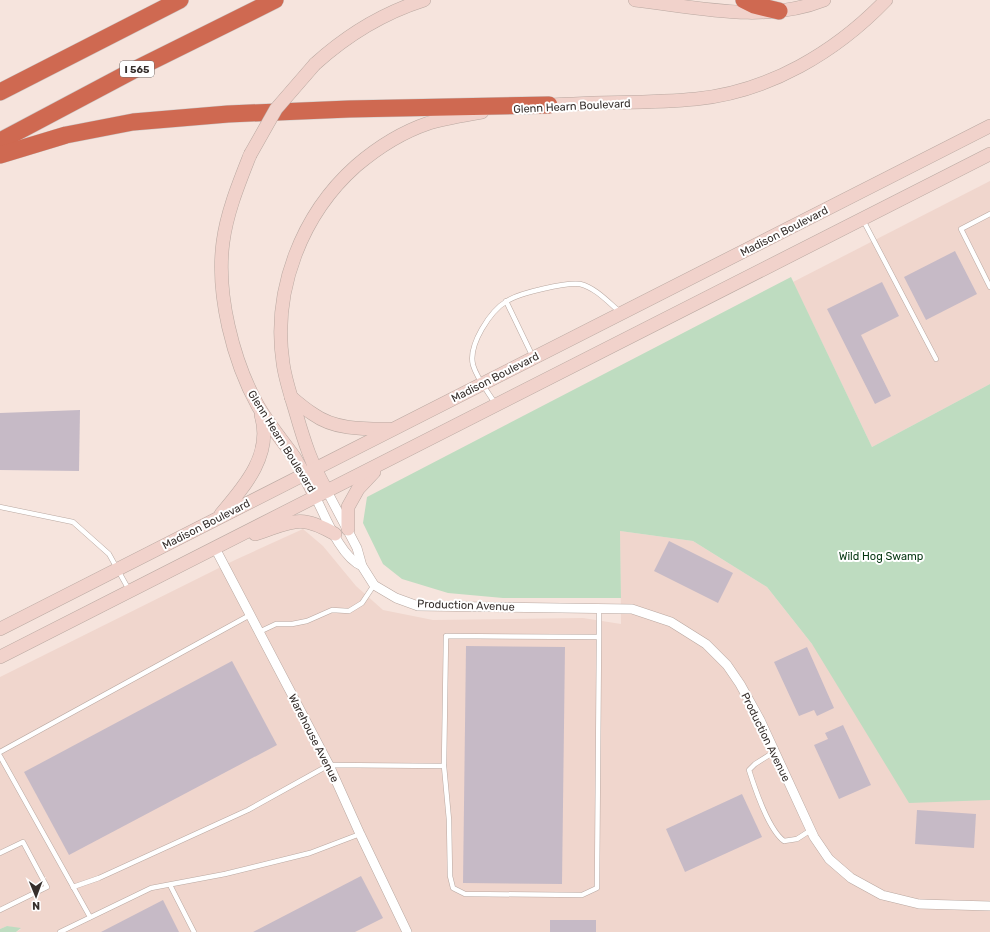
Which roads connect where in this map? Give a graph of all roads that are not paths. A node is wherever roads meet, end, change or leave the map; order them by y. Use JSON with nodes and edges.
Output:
{"nodes":[{"id":1,"x":180,"y":0,"type":"edge"},
{"id":2,"x":275,"y":0,"type":"edge"},
{"id":3,"x":424,"y":0,"type":"edge"},
{"id":4,"x":635,"y":0,"type":"edge"},
{"id":5,"x":744,"y":0,"type":"edge"},
{"id":6,"x":824,"y":0,"type":"edge"},
{"id":7,"x":886,"y":0,"type":"edge"},
{"id":8,"x":779,"y":11,"type":"junction"},
{"id":9,"x":0,"y":92,"type":"edge"},
{"id":10,"x":549,"y":105,"type":"junction"},
{"id":11,"x":990,"y":126,"type":"edge"},
{"id":12,"x":0,"y":141,"type":"edge"},
{"id":13,"x":990,"y":154,"type":"edge"},
{"id":14,"x":0,"y":155,"type":"edge"},
{"id":15,"x":990,"y":214,"type":"edge"},
{"id":16,"x":862,"y":219,"type":"junction"},
{"id":17,"x":990,"y":287,"type":"edge"},
{"id":18,"x":506,"y":301,"type":"junction"},
{"id":19,"x":621,"y":313,"type":"junction"},
{"id":20,"x":533,"y":358,"type":"junction"},
{"id":21,"x":936,"y":359,"type":"dead end"},
{"id":22,"x":483,"y":383,"type":"junction"},
{"id":23,"x":291,"y":397,"type":"junction"},
{"id":24,"x":497,"y":406,"type":"junction"},
{"id":25,"x":259,"y":408,"type":"junction"},
{"id":26,"x":392,"y":429,"type":"junction"},
{"id":27,"x":381,"y":465,"type":"junction"},
{"id":28,"x":309,"y":472,"type":"junction"},
{"id":29,"x":321,"y":493,"type":"junction"},
{"id":30,"x":0,"y":507,"type":"edge"},
{"id":31,"x":217,"y":518,"type":"junction"},
{"id":32,"x":348,"y":529,"type":"junction"},
{"id":33,"x":335,"y":534,"type":"junction"},
{"id":34,"x":215,"y":548,"type":"junction"},
{"id":35,"x":362,"y":566,"type":"junction"},
{"id":36,"x":118,"y":569,"type":"junction"},
{"id":37,"x":374,"y":585,"type":"junction"},
{"id":38,"x":130,"y":591,"type":"junction"},
{"id":39,"x":599,"y":608,"type":"junction"},
{"id":40,"x":250,"y":615,"type":"junction"},
{"id":41,"x":0,"y":629,"type":"edge"},
{"id":42,"x":259,"y":632,"type":"junction"},
{"id":43,"x":599,"y":637,"type":"junction"},
{"id":44,"x":0,"y":657,"type":"edge"},
{"id":45,"x":0,"y":752,"type":"edge"},
{"id":46,"x":774,"y":752,"type":"junction"},
{"id":47,"x":0,"y":756,"type":"edge"},
{"id":48,"x":329,"y":765,"type":"junction"},
{"id":49,"x":444,"y":766,"type":"junction"},
{"id":50,"x":811,"y":830,"type":"junction"},
{"id":51,"x":360,"y":834,"type":"junction"},
{"id":52,"x":0,"y":853,"type":"edge"},
{"id":53,"x":170,"y":885,"type":"junction"},
{"id":54,"x":73,"y":887,"type":"junction"},
{"id":55,"x":990,"y":906,"type":"edge"},
{"id":56,"x":0,"y":910,"type":"edge"},
{"id":57,"x":90,"y":917,"type":"junction"},
{"id":58,"x":60,"y":932,"type":"edge"},
{"id":59,"x":194,"y":932,"type":"edge"},
{"id":60,"x":407,"y":932,"type":"edge"}],
"edges":[{"from":1,"to":9,"type":"highway"},
{"from":2,"to":12,"type":"highway","number":"I 565"},
{"from":3,"to":25,"type":"main road","name":"Glenn Hearn Boulevard","bridge":true},
{"from":4,"to":8,"type":"main road"},
{"from":5,"to":8,"type":"highway"},
{"from":6,"to":8,"type":"main road"},
{"from":7,"to":10,"type":"main road","name":"Glenn Hearn Boulevard"},
{"from":10,"to":14,"type":"highway"},
{"from":10,"to":23,"type":"main road","name":"Glenn Hearn Boulevard"},
{"from":11,"to":19,"type":"main road","name":"Madison Boulevard"},
{"from":13,"to":16,"type":"main road"},
{"from":15,"to":17,"type":"lane"},
{"from":16,"to":21,"type":"lane"},
{"from":16,"to":24,"type":"main road"},
{"from":18,"to":19,"type":"lane"},
{"from":18,"to":20,"type":"lane"},
{"from":18,"to":22,"type":"lane"},
{"from":19,"to":20,"type":"main road","name":"Madison Boulevard"},
{"from":20,"to":22,"type":"main road","name":"Madison Boulevard"},
{"from":22,"to":24,"type":"lane"},
{"from":22,"to":26,"type":"main road","name":"Madison Boulevard"},
{"from":23,"to":26,"type":"main road"},
{"from":23,"to":28,"type":"main road","name":"Glenn Hearn Boulevard"},
{"from":24,"to":27,"type":"main road"},
{"from":25,"to":28,"type":"main road","name":"Glenn Hearn Boulevard"},
{"from":25,"to":31,"type":"main road"},
{"from":26,"to":28,"type":"main road","name":"Madison Boulevard"},
{"from":27,"to":29,"type":"main road"},
{"from":27,"to":32,"type":"main road"},
{"from":28,"to":29,"type":"main road","name":"Glenn Hearn Boulevard"},
{"from":28,"to":31,"type":"main road","name":"Madison Boulevard"},
{"from":29,"to":32,"type":"street","name":"Production Avenue"},
{"from":29,"to":33,"type":"street","name":"Production Avenue"},
{"from":29,"to":34,"type":"main road"},
{"from":30,"to":36,"type":"lane"},
{"from":31,"to":36,"type":"main road","name":"Madison Boulevard"},
{"from":32,"to":35,"type":"street","name":"Production Avenue"},
{"from":33,"to":34,"type":"main road"},
{"from":33,"to":35,"type":"street","name":"Production Avenue"},
{"from":34,"to":38,"type":"main road"},
{"from":34,"to":40,"type":"street","name":"Warehouse Avenue"},
{"from":35,"to":37,"type":"street","name":"Production Avenue"},
{"from":36,"to":38,"type":"lane"},
{"from":36,"to":41,"type":"main road","name":"Madison Boulevard"},
{"from":37,"to":39,"type":"street","name":"Production Avenue"},
{"from":37,"to":42,"type":"lane"},
{"from":38,"to":44,"type":"main road"},
{"from":39,"to":43,"type":"lane"},
{"from":39,"to":46,"type":"street","name":"Production Avenue"},
{"from":40,"to":42,"type":"street","name":"Warehouse Avenue"},
{"from":40,"to":45,"type":"lane"},
{"from":42,"to":48,"type":"street","name":"Warehouse Avenue"},
{"from":43,"to":49,"type":"lane"},
{"from":43,"to":49,"type":"lane"},
{"from":46,"to":50,"type":"street","name":"Production Avenue"},
{"from":46,"to":50,"type":"lane"},
{"from":47,"to":54,"type":"lane"},
{"from":48,"to":49,"type":"lane"},
{"from":48,"to":51,"type":"street","name":"Warehouse Avenue"},
{"from":48,"to":54,"type":"lane"},
{"from":50,"to":55,"type":"street","name":"Production Avenue"},
{"from":51,"to":53,"type":"lane"},
{"from":51,"to":60,"type":"street","name":"Warehouse Avenue"},
{"from":52,"to":56,"type":"lane"},
{"from":53,"to":57,"type":"lane"},
{"from":53,"to":59,"type":"lane"},
{"from":54,"to":57,"type":"lane"},
{"from":57,"to":58,"type":"lane"}]}
